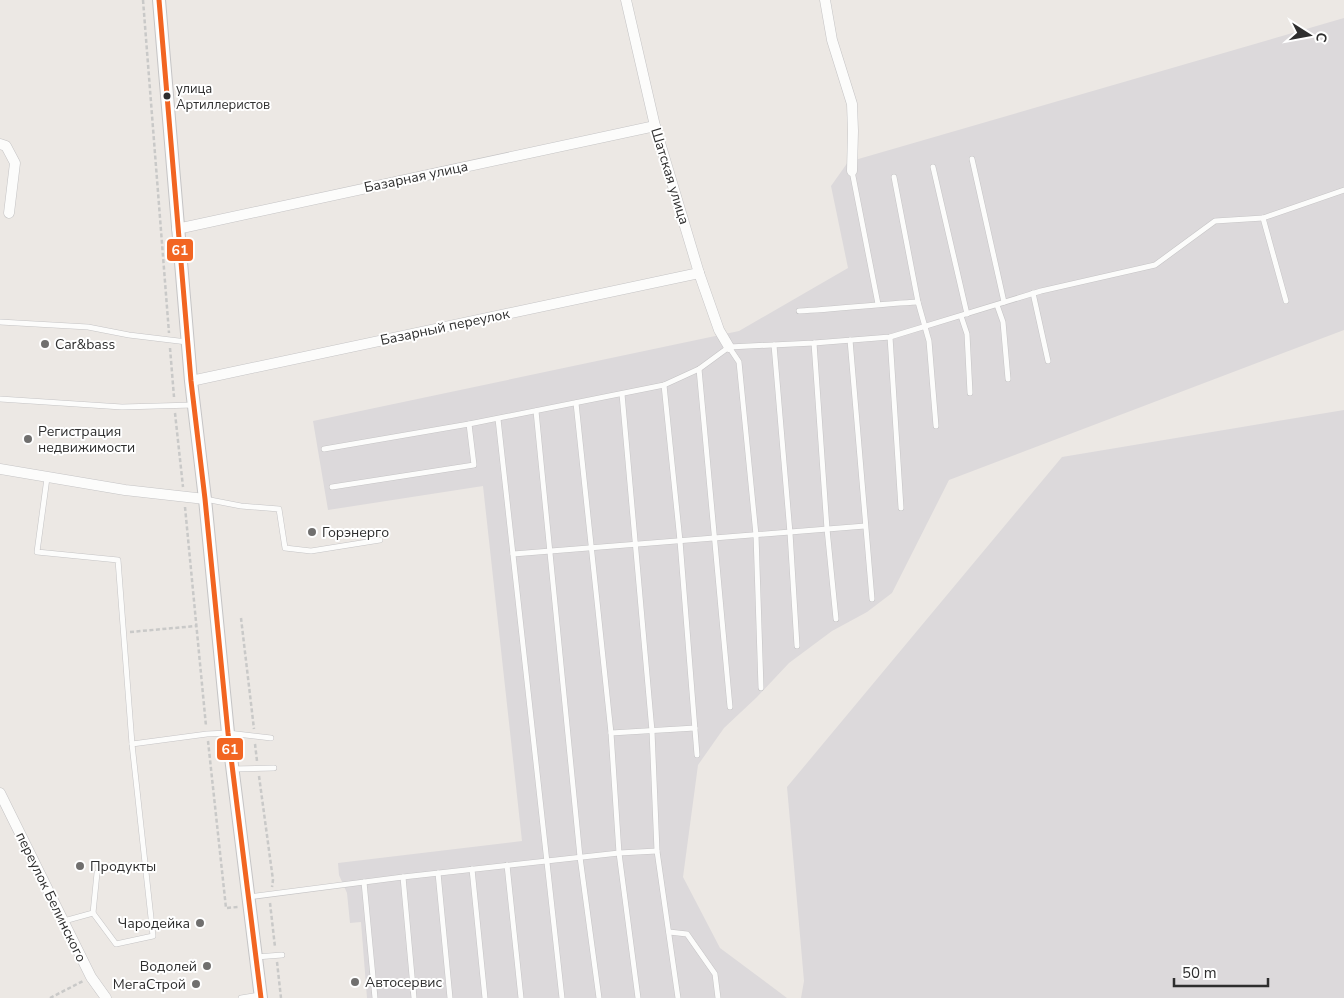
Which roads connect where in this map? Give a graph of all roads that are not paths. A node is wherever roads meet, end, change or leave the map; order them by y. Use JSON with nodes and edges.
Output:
{"nodes":[{"id":1,"x":159,"y":0,"type":"edge"},
{"id":2,"x":626,"y":0,"type":"edge"},
{"id":3,"x":825,"y":0,"type":"edge"},
{"id":4,"x":655,"y":126,"type":"junction"},
{"id":5,"x":0,"y":144,"type":"edge"},
{"id":6,"x":972,"y":159,"type":"dead end"},
{"id":7,"x":933,"y":167,"type":"dead end"},
{"id":8,"x":852,"y":171,"type":"joint"},
{"id":9,"x":894,"y":177,"type":"dead end"},
{"id":10,"x":1344,"y":190,"type":"edge"},
{"id":11,"x":9,"y":213,"type":"dead end"},
{"id":12,"x":1263,"y":218,"type":"junction"},
{"id":13,"x":177,"y":229,"type":"junction"},
{"id":14,"x":699,"y":273,"type":"junction"},
{"id":15,"x":1034,"y":293,"type":"junction"},
{"id":16,"x":918,"y":302,"type":"junction"},
{"id":17,"x":1004,"y":302,"type":"junction"},
{"id":18,"x":1286,"y":302,"type":"dead end"},
{"id":19,"x":878,"y":304,"type":"junction"},
{"id":20,"x":998,"y":305,"type":"junction"},
{"id":21,"x":799,"y":311,"type":"dead end"},
{"id":22,"x":964,"y":315,"type":"junction"},
{"id":23,"x":0,"y":322,"type":"edge"},
{"id":24,"x":926,"y":326,"type":"junction"},
{"id":25,"x":890,"y":337,"type":"junction"},
{"id":26,"x":850,"y":340,"type":"junction"},
{"id":27,"x":187,"y":342,"type":"junction"},
{"id":28,"x":814,"y":343,"type":"junction"},
{"id":29,"x":774,"y":345,"type":"junction"},
{"id":30,"x":729,"y":347,"type":"junction"},
{"id":31,"x":1048,"y":361,"type":"dead end"},
{"id":32,"x":699,"y":369,"type":"junction"},
{"id":33,"x":1008,"y":379,"type":"dead end"},
{"id":34,"x":191,"y":381,"type":"junction"},
{"id":35,"x":664,"y":385,"type":"junction"},
{"id":36,"x":970,"y":393,"type":"dead end"},
{"id":37,"x":622,"y":394,"type":"junction"},
{"id":38,"x":0,"y":399,"type":"edge"},
{"id":39,"x":576,"y":403,"type":"junction"},
{"id":40,"x":194,"y":405,"type":"junction"},
{"id":41,"x":536,"y":411,"type":"junction"},
{"id":42,"x":498,"y":419,"type":"junction"},
{"id":43,"x":469,"y":424,"type":"junction"},
{"id":44,"x":936,"y":426,"type":"dead end"},
{"id":45,"x":324,"y":449,"type":"dead end"},
{"id":46,"x":0,"y":469,"type":"edge"},
{"id":47,"x":47,"y":478,"type":"junction"},
{"id":48,"x":332,"y":487,"type":"dead end"},
{"id":49,"x":205,"y":499,"type":"junction"},
{"id":50,"x":901,"y":508,"type":"dead end"},
{"id":51,"x":865,"y":526,"type":"junction"},
{"id":52,"x":827,"y":530,"type":"junction"},
{"id":53,"x":790,"y":533,"type":"junction"},
{"id":54,"x":756,"y":536,"type":"junction"},
{"id":55,"x":714,"y":538,"type":"junction"},
{"id":56,"x":380,"y":540,"type":"dead end"},
{"id":57,"x":680,"y":541,"type":"junction"},
{"id":58,"x":635,"y":545,"type":"junction"},
{"id":59,"x":590,"y":548,"type":"junction"},
{"id":60,"x":550,"y":551,"type":"junction"},
{"id":61,"x":513,"y":554,"type":"junction"},
{"id":62,"x":872,"y":599,"type":"dead end"},
{"id":63,"x":836,"y":619,"type":"dead end"},
{"id":64,"x":797,"y":646,"type":"dead end"},
{"id":65,"x":761,"y":688,"type":"dead end"},
{"id":66,"x":730,"y":707,"type":"dead end"},
{"id":67,"x":695,"y":728,"type":"junction"},
{"id":68,"x":652,"y":731,"type":"junction"},
{"id":69,"x":228,"y":733,"type":"junction"},
{"id":70,"x":611,"y":733,"type":"junction"},
{"id":71,"x":271,"y":738,"type":"dead end"},
{"id":72,"x":132,"y":744,"type":"junction"},
{"id":73,"x":697,"y":755,"type":"dead end"},
{"id":74,"x":274,"y":768,"type":"dead end"},
{"id":75,"x":232,"y":769,"type":"junction"},
{"id":76,"x":0,"y":793,"type":"edge"},
{"id":77,"x":657,"y":851,"type":"junction"},
{"id":78,"x":619,"y":853,"type":"junction"},
{"id":79,"x":580,"y":857,"type":"junction"},
{"id":80,"x":546,"y":861,"type":"junction"},
{"id":81,"x":508,"y":865,"type":"junction"},
{"id":82,"x":472,"y":869,"type":"junction"},
{"id":83,"x":97,"y":873,"type":"dead end"},
{"id":84,"x":438,"y":873,"type":"junction"},
{"id":85,"x":403,"y":877,"type":"junction"},
{"id":86,"x":364,"y":882,"type":"junction"},
{"id":87,"x":248,"y":897,"type":"junction"},
{"id":88,"x":93,"y":913,"type":"junction"},
{"id":89,"x":64,"y":921,"type":"junction"},
{"id":90,"x":668,"y":932,"type":"junction"},
{"id":91,"x":282,"y":955,"type":"dead end"},
{"id":92,"x":256,"y":958,"type":"junction"},
{"id":93,"x":260,"y":996,"type":"edge"},
{"id":94,"x":106,"y":998,"type":"edge"},
{"id":95,"x":241,"y":998,"type":"edge"},
{"id":96,"x":375,"y":998,"type":"edge"},
{"id":97,"x":414,"y":998,"type":"edge"},
{"id":98,"x":450,"y":998,"type":"edge"},
{"id":99,"x":485,"y":998,"type":"edge"},
{"id":100,"x":521,"y":998,"type":"edge"},
{"id":101,"x":562,"y":998,"type":"edge"},
{"id":102,"x":598,"y":998,"type":"edge"},
{"id":103,"x":638,"y":998,"type":"edge"},
{"id":104,"x":678,"y":998,"type":"edge"},
{"id":105,"x":718,"y":998,"type":"edge"}],
"edges":[{"from":1,"to":13,"type":"street"},
{"from":2,"to":4,"type":"street","name":"Шатская улица"},
{"from":3,"to":8,"type":"street"},
{"from":4,"to":13,"type":"street","name":"Базарная улица"},
{"from":4,"to":14,"type":"street","name":"Шатская улица"},
{"from":5,"to":11,"type":"street"},
{"from":6,"to":17,"type":"lane"},
{"from":7,"to":22,"type":"lane"},
{"from":8,"to":19,"type":"lane"},
{"from":9,"to":16,"type":"lane"},
{"from":10,"to":12,"type":"lane"},
{"from":12,"to":15,"type":"lane"},
{"from":12,"to":18,"type":"lane"},
{"from":13,"to":27,"type":"street"},
{"from":14,"to":30,"type":"street","name":"Шатская улица"},
{"from":14,"to":34,"type":"street","name":"Базарный переулок"},
{"from":15,"to":17,"type":"lane"},
{"from":15,"to":31,"type":"lane"},
{"from":16,"to":19,"type":"lane"},
{"from":16,"to":24,"type":"lane"},
{"from":17,"to":20,"type":"lane"},
{"from":19,"to":21,"type":"lane"},
{"from":20,"to":22,"type":"lane"},
{"from":20,"to":33,"type":"lane"},
{"from":22,"to":24,"type":"lane"},
{"from":22,"to":36,"type":"lane"},
{"from":23,"to":27,"type":"lane"},
{"from":24,"to":25,"type":"lane"},
{"from":24,"to":44,"type":"lane"},
{"from":25,"to":26,"type":"lane"},
{"from":25,"to":50,"type":"lane"},
{"from":26,"to":28,"type":"lane"},
{"from":26,"to":51,"type":"lane"},
{"from":27,"to":34,"type":"street"},
{"from":28,"to":29,"type":"lane"},
{"from":28,"to":52,"type":"lane"},
{"from":29,"to":30,"type":"lane"},
{"from":29,"to":53,"type":"lane"},
{"from":30,"to":32,"type":"lane"},
{"from":30,"to":54,"type":"lane"},
{"from":32,"to":35,"type":"lane"},
{"from":32,"to":55,"type":"lane"},
{"from":34,"to":40,"type":"street"},
{"from":35,"to":37,"type":"lane"},
{"from":35,"to":57,"type":"lane"},
{"from":37,"to":39,"type":"lane"},
{"from":37,"to":58,"type":"lane"},
{"from":38,"to":40,"type":"lane"},
{"from":39,"to":41,"type":"lane"},
{"from":39,"to":59,"type":"lane"},
{"from":40,"to":49,"type":"street"},
{"from":41,"to":42,"type":"lane"},
{"from":41,"to":60,"type":"lane"},
{"from":42,"to":43,"type":"lane"},
{"from":42,"to":61,"type":"lane"},
{"from":43,"to":45,"type":"lane"},
{"from":43,"to":48,"type":"lane"},
{"from":46,"to":47,"type":"street"},
{"from":47,"to":49,"type":"street"},
{"from":47,"to":72,"type":"lane"},
{"from":49,"to":56,"type":"lane"},
{"from":49,"to":69,"type":"street"},
{"from":51,"to":52,"type":"lane"},
{"from":51,"to":62,"type":"lane"},
{"from":52,"to":53,"type":"lane"},
{"from":52,"to":63,"type":"lane"},
{"from":53,"to":54,"type":"lane"},
{"from":53,"to":64,"type":"lane"},
{"from":54,"to":55,"type":"lane"},
{"from":54,"to":65,"type":"lane"},
{"from":55,"to":57,"type":"lane"},
{"from":55,"to":66,"type":"lane"},
{"from":57,"to":58,"type":"lane"},
{"from":57,"to":67,"type":"lane"},
{"from":58,"to":59,"type":"lane"},
{"from":58,"to":68,"type":"lane"},
{"from":59,"to":60,"type":"lane"},
{"from":59,"to":70,"type":"lane"},
{"from":60,"to":61,"type":"lane"},
{"from":60,"to":79,"type":"lane"},
{"from":61,"to":80,"type":"lane"},
{"from":67,"to":68,"type":"lane"},
{"from":67,"to":73,"type":"lane"},
{"from":68,"to":70,"type":"lane"},
{"from":68,"to":77,"type":"lane"},
{"from":69,"to":71,"type":"lane"},
{"from":69,"to":72,"type":"lane"},
{"from":69,"to":75,"type":"street"},
{"from":70,"to":78,"type":"lane"},
{"from":72,"to":88,"type":"lane"},
{"from":74,"to":75,"type":"lane"},
{"from":75,"to":87,"type":"street"},
{"from":76,"to":89,"type":"street","name":"переулок Белинского"},
{"from":77,"to":78,"type":"lane"},
{"from":77,"to":90,"type":"lane"},
{"from":78,"to":79,"type":"lane"},
{"from":78,"to":103,"type":"lane"},
{"from":79,"to":80,"type":"lane"},
{"from":79,"to":102,"type":"lane"},
{"from":80,"to":81,"type":"lane"},
{"from":80,"to":101,"type":"lane"},
{"from":81,"to":82,"type":"lane"},
{"from":81,"to":100,"type":"lane"},
{"from":82,"to":84,"type":"lane"},
{"from":82,"to":99,"type":"lane"},
{"from":83,"to":88,"type":"lane"},
{"from":84,"to":85,"type":"lane"},
{"from":84,"to":98,"type":"lane"},
{"from":85,"to":86,"type":"lane"},
{"from":85,"to":97,"type":"lane"},
{"from":86,"to":87,"type":"lane"},
{"from":86,"to":96,"type":"lane"},
{"from":87,"to":92,"type":"street"},
{"from":88,"to":89,"type":"lane"},
{"from":89,"to":94,"type":"street","name":"переулок Белинского"},
{"from":90,"to":104,"type":"lane"},
{"from":90,"to":105,"type":"lane"},
{"from":91,"to":92,"type":"lane"},
{"from":92,"to":93,"type":"street"},
{"from":93,"to":95,"type":"lane"}]}
